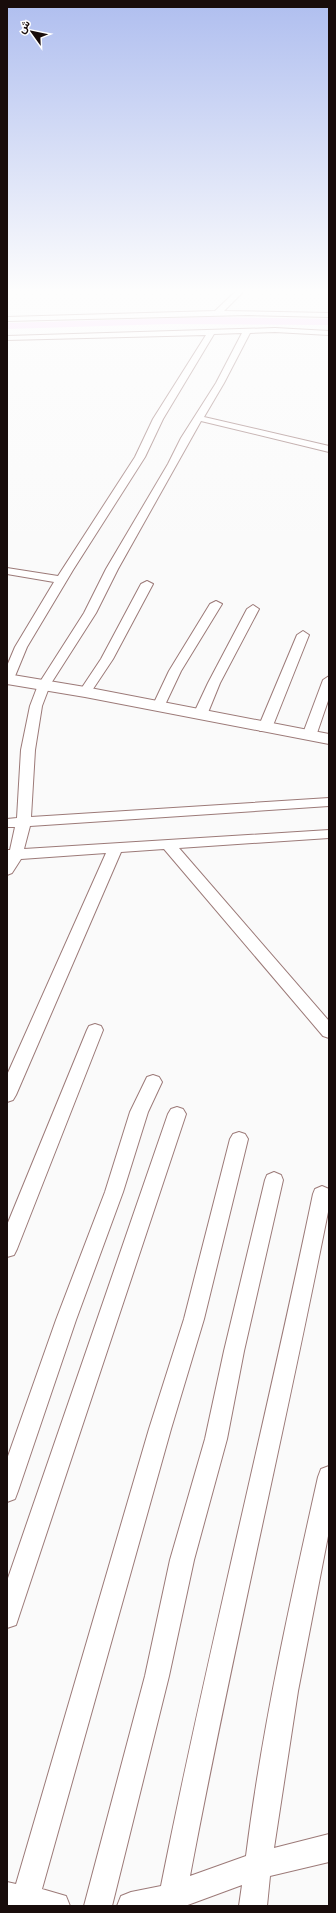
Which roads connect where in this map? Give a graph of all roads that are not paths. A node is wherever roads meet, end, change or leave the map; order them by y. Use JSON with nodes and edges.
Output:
{"nodes":[{"id":1,"x":182,"y":380,"type":"edge"},
{"id":2,"x":221,"y":380,"type":"edge"},
{"id":3,"x":198,"y":418,"type":"junction"},
{"id":4,"x":329,"y":449,"type":"edge"},
{"id":5,"x":7,"y":571,"type":"edge"},
{"id":6,"x":61,"y":580,"type":"junction"},
{"id":7,"x":147,"y":584,"type":"dead end"},
{"id":8,"x":216,"y":604,"type":"dead end"},
{"id":9,"x":253,"y":609,"type":"dead end"},
{"id":10,"x":303,"y":635,"type":"dead end"},
{"id":11,"x":7,"y":680,"type":"edge"},
{"id":12,"x":329,"y":680,"type":"edge"},
{"id":13,"x":44,"y":685,"type":"junction"},
{"id":14,"x":85,"y":692,"type":"junction"},
{"id":15,"x":158,"y":707,"type":"junction"},
{"id":16,"x":200,"y":715,"type":"junction"},
{"id":17,"x":265,"y":728,"type":"junction"},
{"id":18,"x":309,"y":736,"type":"junction"},
{"id":19,"x":329,"y":739,"type":"edge"},
{"id":20,"x":329,"y":802,"type":"edge"},
{"id":21,"x":24,"y":821,"type":"junction"},
{"id":22,"x":7,"y":823,"type":"edge"},
{"id":23,"x":329,"y":834,"type":"edge"},
{"id":24,"x":167,"y":844,"type":"junction"},
{"id":25,"x":116,"y":846,"type":"junction"},
{"id":26,"x":11,"y":854,"type":"edge"},
{"id":27,"x":7,"y":870,"type":"edge"},
{"id":28,"x":95,"y":1030,"type":"dead end"},
{"id":29,"x":329,"y":1032,"type":"edge"},
{"id":30,"x":153,"y":1082,"type":"dead end"},
{"id":31,"x":7,"y":1095,"type":"edge"},
{"id":32,"x":177,"y":1114,"type":"dead end"},
{"id":33,"x":239,"y":1139,"type":"dead end"},
{"id":34,"x":274,"y":1180,"type":"dead end"},
{"id":35,"x":322,"y":1194,"type":"dead end"},
{"id":36,"x":7,"y":1249,"type":"edge"},
{"id":37,"x":329,"y":1477,"type":"edge"},
{"id":38,"x":7,"y":1491,"type":"edge"},
{"id":39,"x":7,"y":1616,"type":"edge"},
{"id":40,"x":329,"y":1848,"type":"edge"},
{"id":41,"x":258,"y":1865,"type":"junction"},
{"id":42,"x":16,"y":1897,"type":"edge"},
{"id":43,"x":172,"y":1902,"type":"edge"},
{"id":44,"x":56,"y":1906,"type":"edge"},
{"id":45,"x":98,"y":1906,"type":"edge"},
{"id":46,"x":131,"y":1906,"type":"edge"},
{"id":47,"x":253,"y":1906,"type":"edge"}],
"edges":[{"from":1,"to":6,"type":"street"},
{"from":2,"to":3,"type":"street"},
{"from":3,"to":4,"type":"street"},
{"from":3,"to":13,"type":"street"},
{"from":5,"to":6,"type":"street"},
{"from":6,"to":11,"type":"street"},
{"from":7,"to":14,"type":"street"},
{"from":8,"to":15,"type":"street"},
{"from":9,"to":16,"type":"street"},
{"from":10,"to":17,"type":"street"},
{"from":11,"to":13,"type":"street"},
{"from":12,"to":18,"type":"street"},
{"from":13,"to":14,"type":"street"},
{"from":13,"to":21,"type":"street"},
{"from":14,"to":15,"type":"street"},
{"from":15,"to":16,"type":"street"},
{"from":16,"to":17,"type":"street"},
{"from":17,"to":18,"type":"street"},
{"from":18,"to":19,"type":"street"},
{"from":20,"to":21,"type":"street"},
{"from":21,"to":22,"type":"street"},
{"from":21,"to":26,"type":"street"},
{"from":23,"to":24,"type":"street"},
{"from":24,"to":25,"type":"street"},
{"from":24,"to":29,"type":"street"},
{"from":25,"to":26,"type":"street"},
{"from":25,"to":31,"type":"street"},
{"from":26,"to":27,"type":"street"},
{"from":28,"to":36,"type":"street"},
{"from":30,"to":38,"type":"street"},
{"from":32,"to":39,"type":"street"},
{"from":33,"to":42,"type":"street"},
{"from":34,"to":45,"type":"street"},
{"from":35,"to":43,"type":"street"},
{"from":37,"to":41,"type":"street"},
{"from":40,"to":41,"type":"street"},
{"from":41,"to":43,"type":"street"},
{"from":41,"to":47,"type":"street"},
{"from":42,"to":44,"type":"street"},
{"from":43,"to":46,"type":"street"}]}
